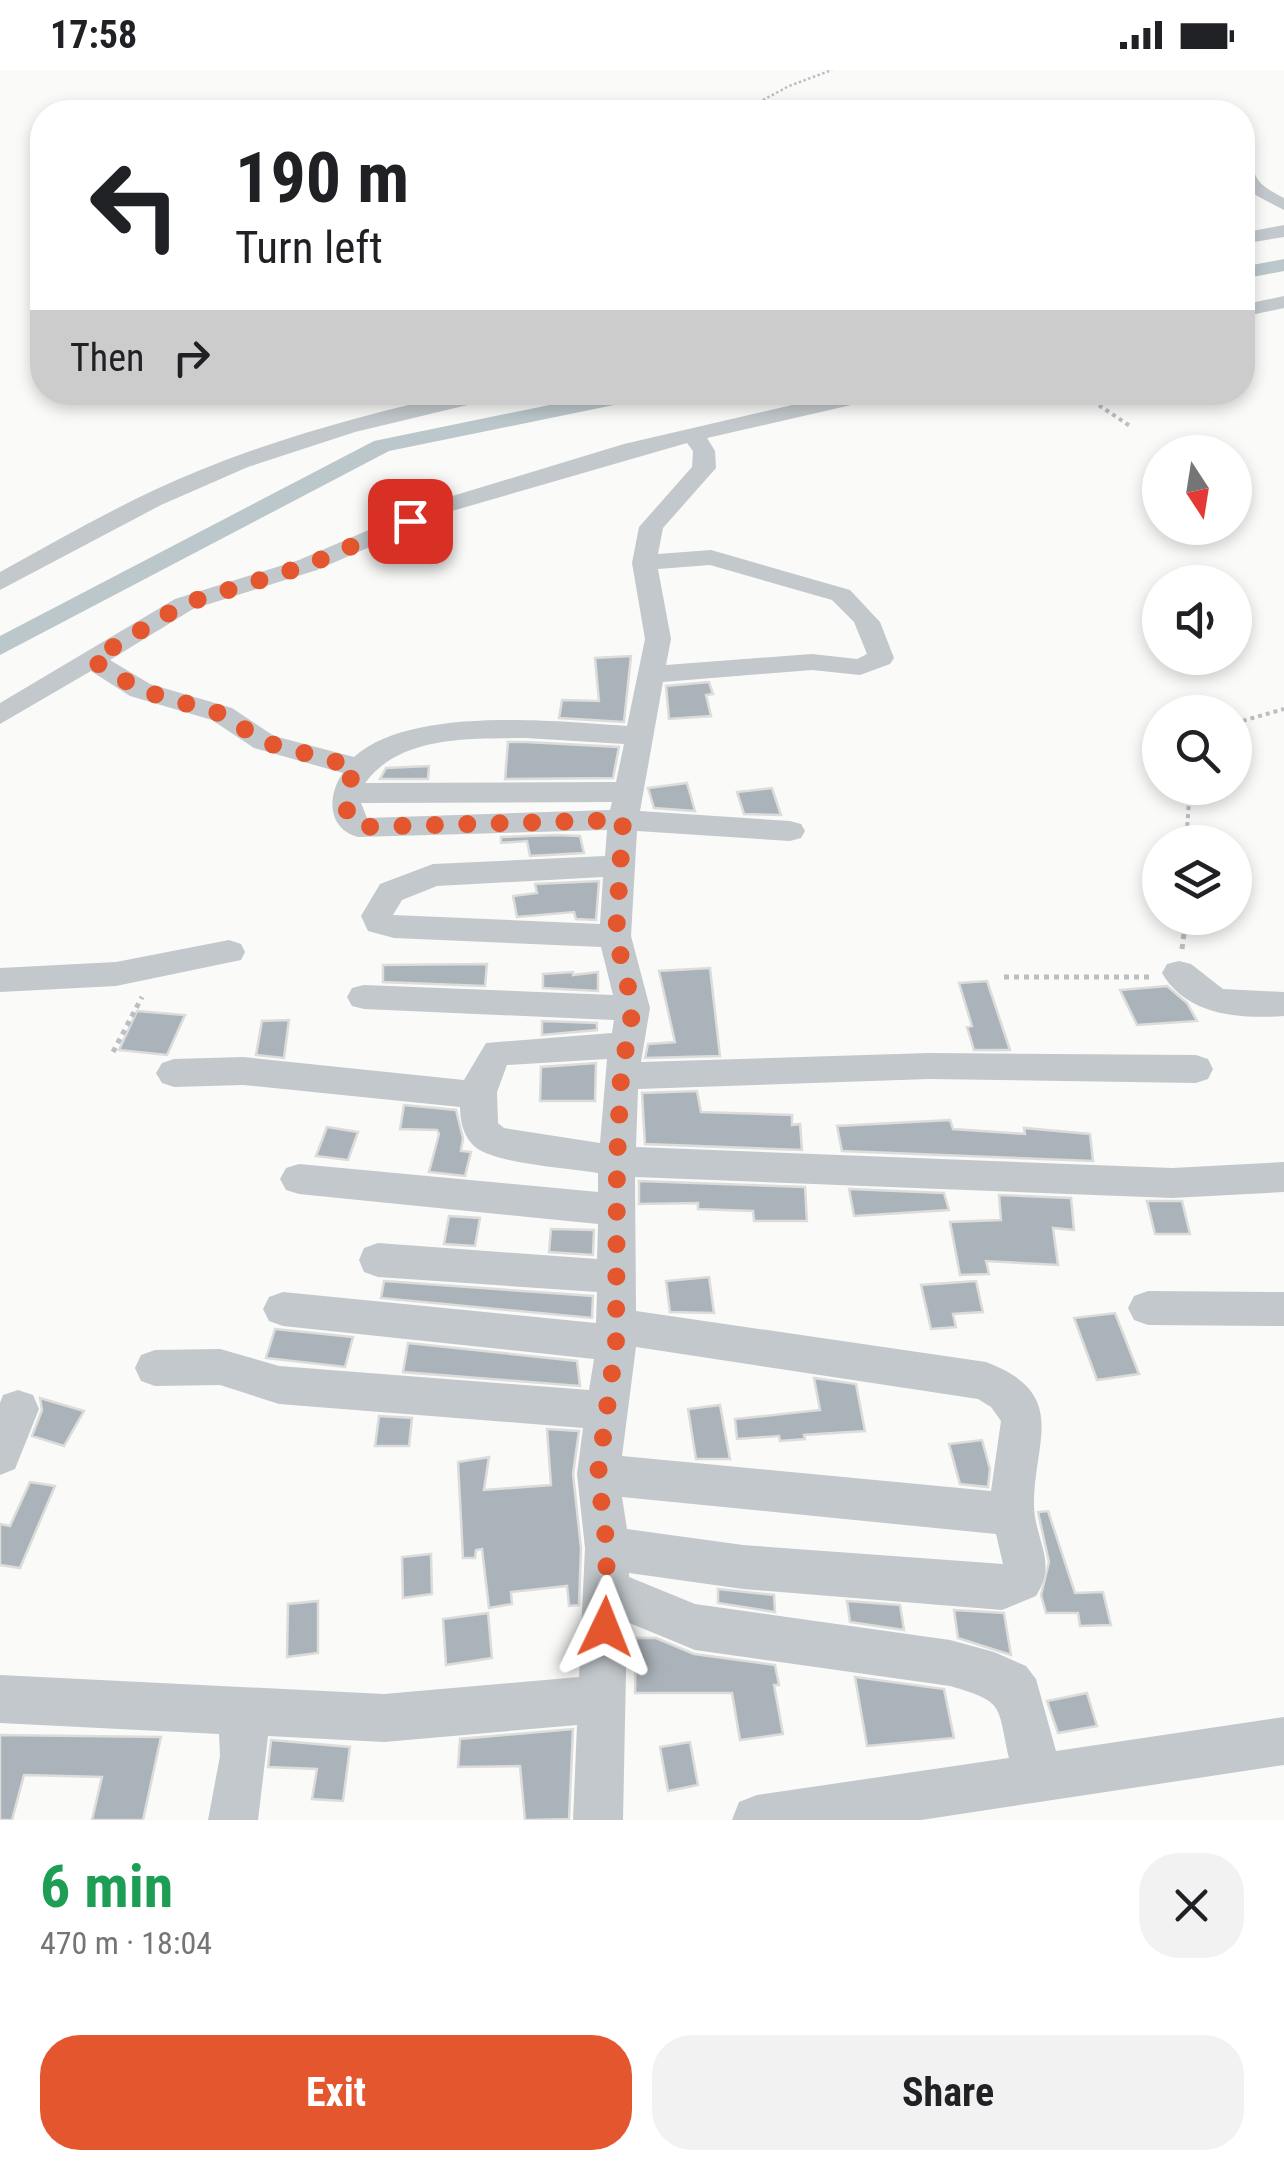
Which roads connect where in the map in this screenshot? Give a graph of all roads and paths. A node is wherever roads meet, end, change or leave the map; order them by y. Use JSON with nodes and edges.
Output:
{"nodes":[{"id":1,"x":832,"y":70,"type":"edge"},
{"id":2,"x":763,"y":100,"type":"edge"},
{"id":3,"x":1255,"y":191,"type":"edge"},
{"id":4,"x":1284,"y":206,"type":"edge"},
{"id":5,"x":1284,"y":231,"type":"edge"},
{"id":6,"x":1255,"y":237,"type":"edge"},
{"id":7,"x":1284,"y":302,"type":"edge"},
{"id":8,"x":1255,"y":308,"type":"edge"},
{"id":9,"x":443,"y":405,"type":"edge"},
{"id":10,"x":822,"y":405,"type":"edge"},
{"id":11,"x":1098,"y":405,"type":"edge"},
{"id":12,"x":1130,"y":426,"type":"dead end"},
{"id":13,"x":693,"y":435,"type":"junction"},
{"id":14,"x":644,"y":563,"type":"junction"},
{"id":15,"x":0,"y":582,"type":"edge"},
{"id":16,"x":92,"y":660,"type":"junction"},
{"id":17,"x":650,"y":675,"type":"junction"},
{"id":18,"x":1284,"y":709,"type":"edge"},
{"id":19,"x":0,"y":715,"type":"edge"},
{"id":20,"x":1252,"y":718,"type":"edge"},
{"id":21,"x":641,"y":736,"type":"junction"},
{"id":22,"x":350,"y":780,"type":"junction"},
{"id":23,"x":627,"y":806,"type":"junction"},
{"id":24,"x":790,"y":830,"type":"dead end"},
{"id":25,"x":621,"y":866,"type":"junction"},
{"id":26,"x":1184,"y":935,"type":"edge"},
{"id":27,"x":616,"y":936,"type":"junction"},
{"id":28,"x":228,"y":952,"type":"dead end"},
{"id":29,"x":157,"y":968,"type":"junction"},
{"id":30,"x":1179,"y":973,"type":"junction"},
{"id":31,"x":1004,"y":976,"type":"dead end"},
{"id":32,"x":0,"y":980,"type":"edge"},
{"id":33,"x":364,"y":997,"type":"dead end"},
{"id":34,"x":1283,"y":1004,"type":"edge"},
{"id":35,"x":633,"y":1008,"type":"junction"},
{"id":36,"x":113,"y":1052,"type":"dead end"},
{"id":37,"x":624,"y":1061,"type":"junction"},
{"id":38,"x":1196,"y":1069,"type":"dead end"},
{"id":39,"x":174,"y":1074,"type":"dead end"},
{"id":40,"x":479,"y":1095,"type":"junction"},
{"id":41,"x":617,"y":1161,"type":"junction"},
{"id":42,"x":1284,"y":1178,"type":"edge"},
{"id":43,"x":299,"y":1179,"type":"dead end"},
{"id":44,"x":617,"y":1210,"type":"junction"},
{"id":45,"x":378,"y":1260,"type":"dead end"},
{"id":46,"x":616,"y":1277,"type":"junction"},
{"id":47,"x":1148,"y":1308,"type":"dead end"},
{"id":48,"x":1284,"y":1309,"type":"edge"},
{"id":49,"x":283,"y":1310,"type":"dead end"},
{"id":50,"x":616,"y":1335,"type":"junction"},
{"id":51,"x":155,"y":1368,"type":"dead end"},
{"id":52,"x":18,"y":1409,"type":"dead end"},
{"id":53,"x":606,"y":1411,"type":"junction"},
{"id":54,"x":0,"y":1455,"type":"edge"},
{"id":55,"x":598,"y":1474,"type":"junction"},
{"id":56,"x":1012,"y":1514,"type":"junction"},
{"id":57,"x":607,"y":1569,"type":"junction"},
{"id":58,"x":0,"y":1699,"type":"edge"},
{"id":59,"x":603,"y":1699,"type":"junction"},
{"id":60,"x":243,"y":1713,"type":"junction"},
{"id":61,"x":1284,"y":1741,"type":"edge"},
{"id":62,"x":1038,"y":1778,"type":"junction"},
{"id":63,"x":233,"y":1820,"type":"edge"},
{"id":64,"x":598,"y":1820,"type":"edge"},
{"id":65,"x":757,"y":1820,"type":"edge"}],
"edges":[{"from":1,"to":2,"type":"path"},
{"from":3,"to":4,"type":"street"},
{"from":5,"to":6,"type":"street"},
{"from":7,"to":8,"type":"street"},
{"from":9,"to":15,"type":"street"},
{"from":10,"to":13,"type":"street"},
{"from":11,"to":12,"type":"path"},
{"from":13,"to":14,"type":"street"},
{"from":13,"to":16,"type":"street"},
{"from":14,"to":17,"type":"street"},
{"from":14,"to":17,"type":"street"},
{"from":16,"to":19,"type":"street"},
{"from":16,"to":22,"type":"street"},
{"from":17,"to":21,"type":"street"},
{"from":18,"to":20,"type":"path"},
{"from":21,"to":22,"type":"street"},
{"from":21,"to":23,"type":"street"},
{"from":22,"to":23,"type":"street"},
{"from":23,"to":24,"type":"street"},
{"from":23,"to":25,"type":"street"},
{"from":25,"to":27,"type":"street"},
{"from":25,"to":27,"type":"street"},
{"from":26,"to":30,"type":"path"},
{"from":27,"to":35,"type":"street"},
{"from":28,"to":29,"type":"street"},
{"from":29,"to":32,"type":"street"},
{"from":29,"to":36,"type":"path"},
{"from":30,"to":31,"type":"path"},
{"from":30,"to":34,"type":"street"},
{"from":33,"to":35,"type":"street"},
{"from":35,"to":37,"type":"street"},
{"from":37,"to":38,"type":"street"},
{"from":37,"to":40,"type":"street"},
{"from":37,"to":41,"type":"street"},
{"from":39,"to":40,"type":"street"},
{"from":40,"to":41,"type":"street"},
{"from":41,"to":42,"type":"street"},
{"from":41,"to":44,"type":"street"},
{"from":43,"to":44,"type":"street"},
{"from":44,"to":46,"type":"street"},
{"from":45,"to":46,"type":"street"},
{"from":46,"to":50,"type":"street"},
{"from":47,"to":48,"type":"street"},
{"from":49,"to":50,"type":"street"},
{"from":50,"to":53,"type":"street"},
{"from":50,"to":56,"type":"street"},
{"from":51,"to":53,"type":"street"},
{"from":52,"to":54,"type":"street"},
{"from":53,"to":55,"type":"street"},
{"from":55,"to":56,"type":"street"},
{"from":55,"to":57,"type":"street"},
{"from":56,"to":57,"type":"street"},
{"from":57,"to":59,"type":"street"},
{"from":57,"to":62,"type":"street"},
{"from":58,"to":60,"type":"street"},
{"from":59,"to":60,"type":"street"},
{"from":59,"to":64,"type":"street"},
{"from":60,"to":63,"type":"street"},
{"from":61,"to":62,"type":"street"},
{"from":62,"to":65,"type":"street"}]}
